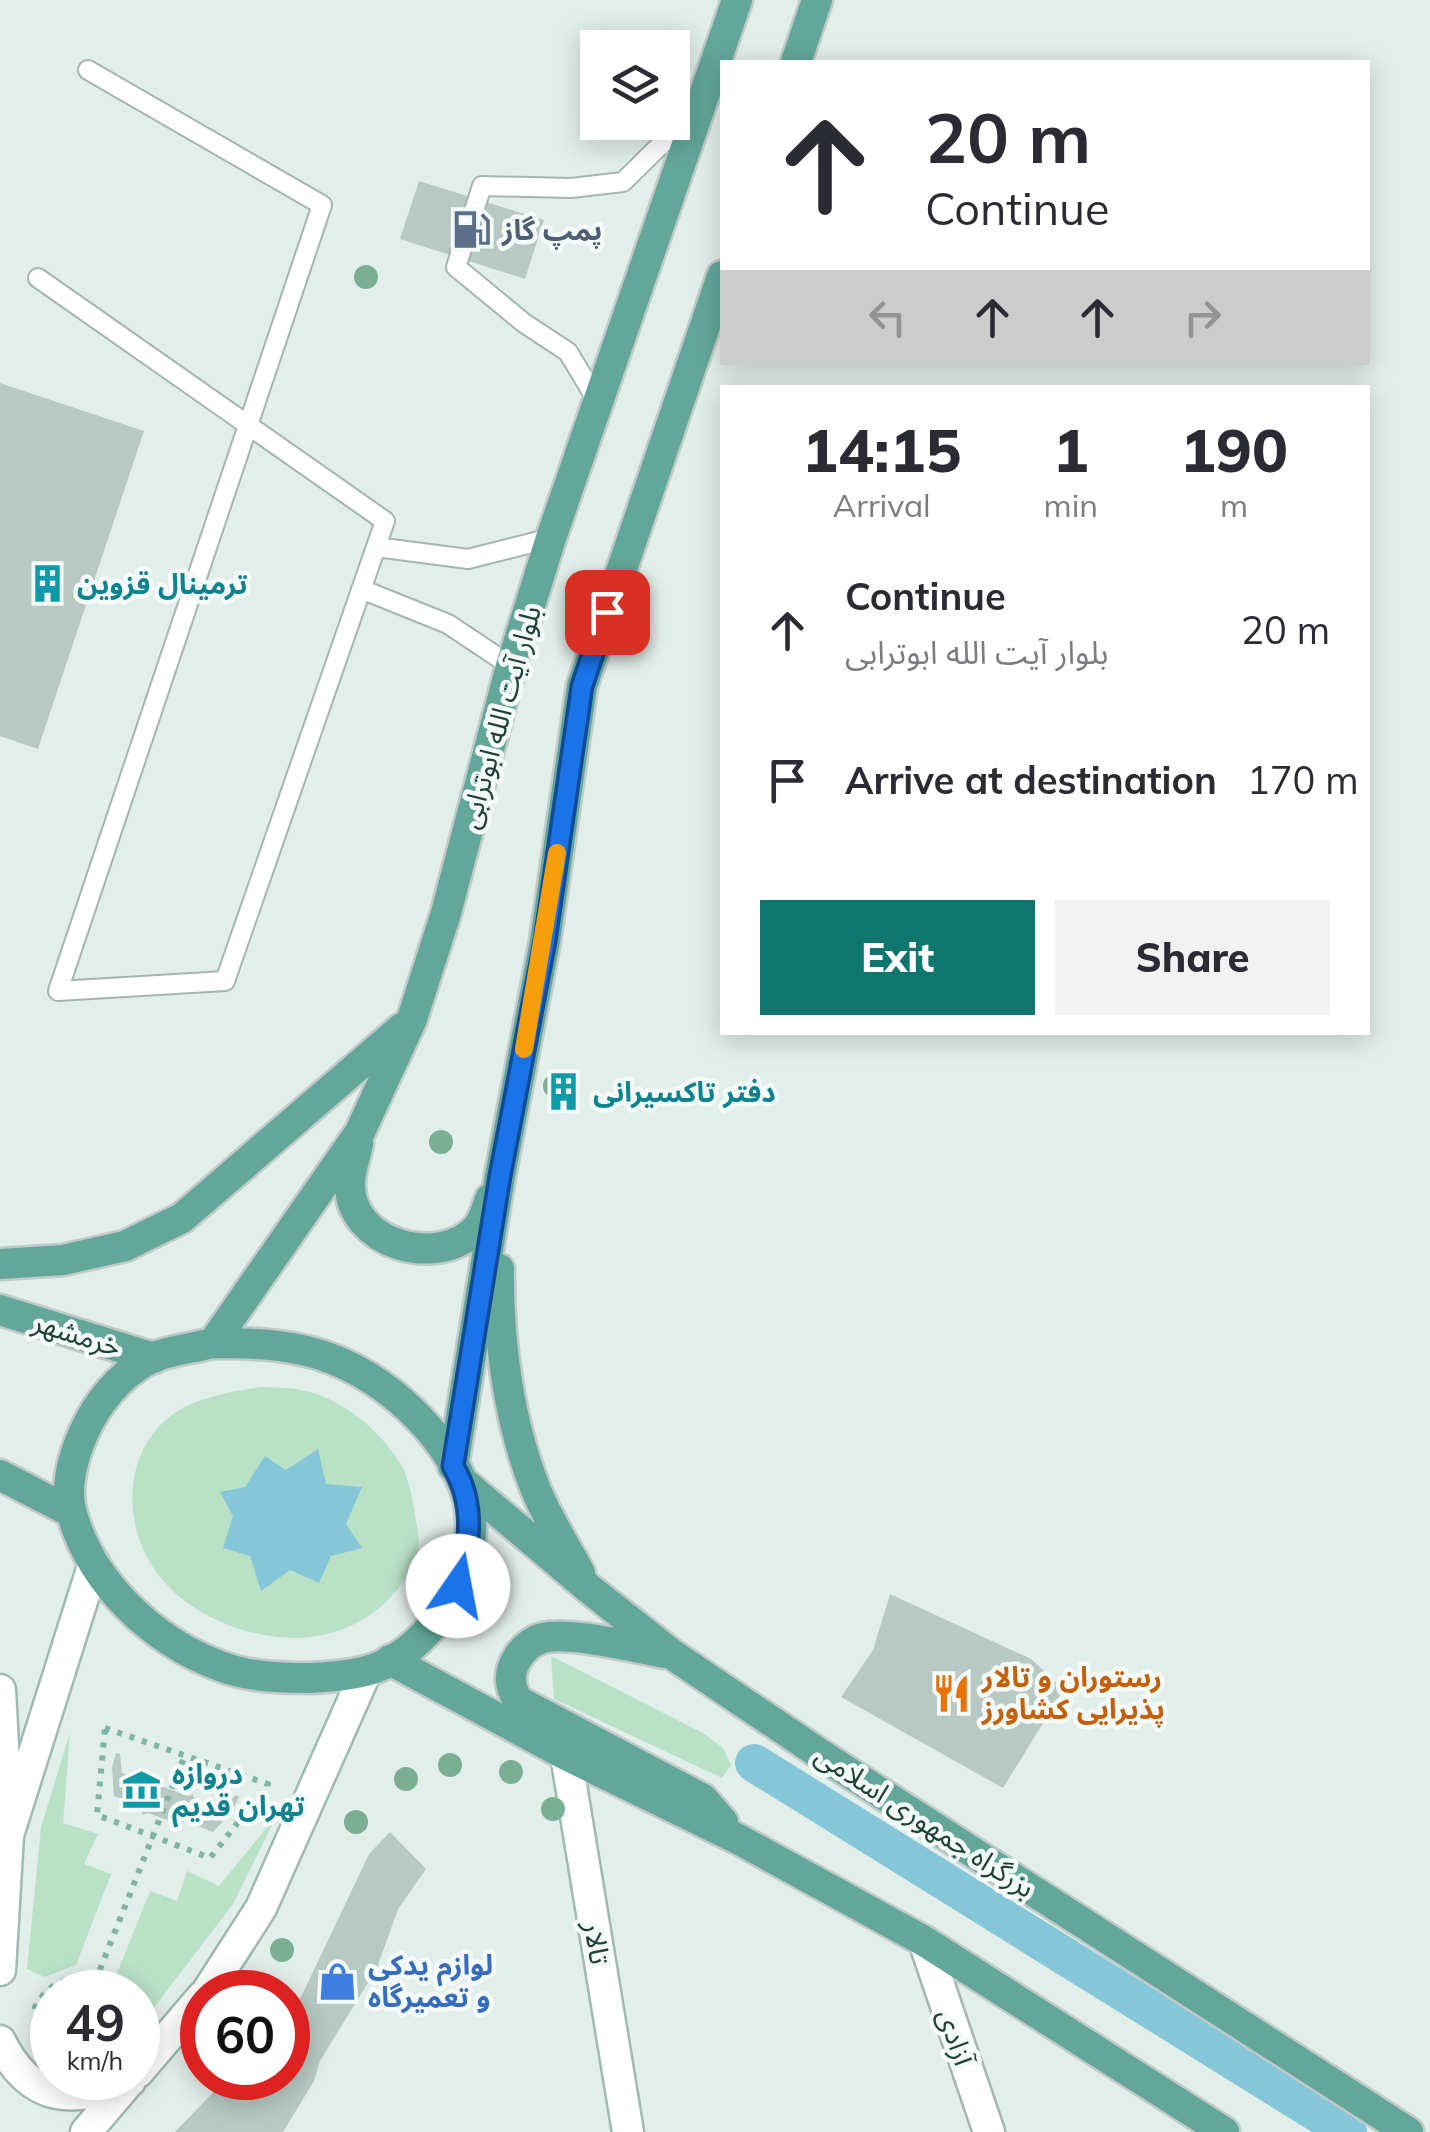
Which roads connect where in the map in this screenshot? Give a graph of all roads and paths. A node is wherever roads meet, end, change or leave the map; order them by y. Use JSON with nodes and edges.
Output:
{"nodes":[{"id":1,"x":737,"y":0,"type":"edge"},
{"id":2,"x":818,"y":0,"type":"edge"},
{"id":3,"x":797,"y":60,"type":"edge"},
{"id":4,"x":88,"y":70,"type":"dead end"},
{"id":5,"x":701,"y":105,"type":"junction"},
{"id":6,"x":38,"y":278,"type":"dead end"},
{"id":7,"x":720,"y":282,"type":"edge"},
{"id":8,"x":598,"y":402,"type":"junction"},
{"id":9,"x":248,"y":425,"type":"junction"},
{"id":10,"x":551,"y":538,"type":"junction"},
{"id":11,"x":376,"y":548,"type":"junction"},
{"id":12,"x":361,"y":589,"type":"junction"},
{"id":13,"x":511,"y":666,"type":"junction"},
{"id":14,"x":412,"y":1019,"type":"junction"},
{"id":15,"x":360,"y":1132,"type":"junction"},
{"id":16,"x":500,"y":1176,"type":"junction"},
{"id":17,"x":0,"y":1264,"type":"edge"},
{"id":18,"x":0,"y":1310,"type":"edge"},
{"id":19,"x":213,"y":1343,"type":"junction"},
{"id":20,"x":154,"y":1358,"type":"junction"},
{"id":21,"x":458,"y":1474,"type":"junction"},
{"id":22,"x":0,"y":1475,"type":"edge"},
{"id":23,"x":71,"y":1512,"type":"junction"},
{"id":24,"x":94,"y":1563,"type":"junction"},
{"id":25,"x":587,"y":1587,"type":"junction"},
{"id":26,"x":674,"y":1655,"type":"junction"},
{"id":27,"x":378,"y":1667,"type":"junction"},
{"id":28,"x":0,"y":1690,"type":"edge"},
{"id":29,"x":566,"y":1755,"type":"junction"},
{"id":30,"x":185,"y":1756,"type":"junction"},
{"id":31,"x":8,"y":1835,"type":"junction"},
{"id":32,"x":153,"y":1836,"type":"junction"},
{"id":33,"x":738,"y":1839,"type":"junction"},
{"id":34,"x":924,"y":1942,"type":"junction"},
{"id":35,"x":0,"y":1970,"type":"edge"},
{"id":36,"x":100,"y":1970,"type":"edge"},
{"id":37,"x":220,"y":1970,"type":"edge"},
{"id":38,"x":180,"y":2023,"type":"edge"},
{"id":39,"x":0,"y":2041,"type":"edge"},
{"id":40,"x":160,"y":2046,"type":"edge"},
{"id":41,"x":30,"y":2082,"type":"edge"},
{"id":42,"x":113,"y":2100,"type":"edge"},
{"id":43,"x":985,"y":2130,"type":"edge"},
{"id":44,"x":86,"y":2132,"type":"edge"},
{"id":45,"x":628,"y":2132,"type":"edge"},
{"id":46,"x":1224,"y":2132,"type":"edge"},
{"id":47,"x":1408,"y":2132,"type":"edge"}],
"edges":[{"from":1,"to":5,"type":"main road","name":"بلوار آیت الله ابوترابی"},
{"from":2,"to":3,"type":"main road"},
{"from":4,"to":9,"type":"lane"},
{"from":5,"to":8,"type":"main road","name":"بلوار آیت الله ابوترابی"},
{"from":5,"to":8,"type":"lane"},
{"from":6,"to":9,"type":"lane"},
{"from":7,"to":16,"type":"main road"},
{"from":8,"to":10,"type":"main road","name":"بلوار آیت الله ابوترابی"},
{"from":9,"to":11,"type":"lane"},
{"from":9,"to":12,"type":"lane"},
{"from":10,"to":11,"type":"lane"},
{"from":10,"to":13,"type":"main road","name":"بلوار آیت الله ابوترابی"},
{"from":11,"to":12,"type":"lane"},
{"from":12,"to":13,"type":"lane"},
{"from":13,"to":14,"type":"main road","name":"بلوار آیت الله ابوترابی"},
{"from":14,"to":15,"type":"main road","name":"بلوار آیت الله ابوترابی"},
{"from":14,"to":17,"type":"main road"},
{"from":15,"to":16,"type":"main road"},
{"from":15,"to":19,"type":"main road","name":"بلوار آیت الله ابوترابی"},
{"from":16,"to":21,"type":"main road"},
{"from":16,"to":25,"type":"main road"},
{"from":18,"to":20,"type":"main road","name":"خرمشهر"},
{"from":19,"to":20,"type":"main road"},
{"from":19,"to":21,"type":"main road"},
{"from":20,"to":23,"type":"main road"},
{"from":21,"to":25,"type":"main road","name":"بزرگراه جمهوری اسلامی"},
{"from":21,"to":27,"type":"main road"},
{"from":22,"to":23,"type":"main road"},
{"from":23,"to":24,"type":"main road"},
{"from":24,"to":27,"type":"main road"},
{"from":24,"to":31,"type":"main road"},
{"from":25,"to":26,"type":"main road","name":"بزرگراه جمهوری اسلامی"},
{"from":26,"to":33,"type":"main road"},
{"from":26,"to":47,"type":"main road","name":"بزرگراه جمهوری اسلامی"},
{"from":27,"to":29,"type":"main road"},
{"from":27,"to":37,"type":"main road"},
{"from":28,"to":31,"type":"main road"},
{"from":29,"to":33,"type":"main road"},
{"from":29,"to":45,"type":"main road","name":"تالار"},
{"from":30,"to":32,"type":"path"},
{"from":30,"to":32,"type":"path"},
{"from":30,"to":32,"type":"path"},
{"from":31,"to":35,"type":"main road"},
{"from":32,"to":36,"type":"path"},
{"from":33,"to":34,"type":"main road"},
{"from":34,"to":43,"type":"main road","name":"آزادی"},
{"from":34,"to":46,"type":"main road"},
{"from":38,"to":40,"type":"main road"},
{"from":39,"to":41,"type":"main road"},
{"from":42,"to":44,"type":"main road"}]}
